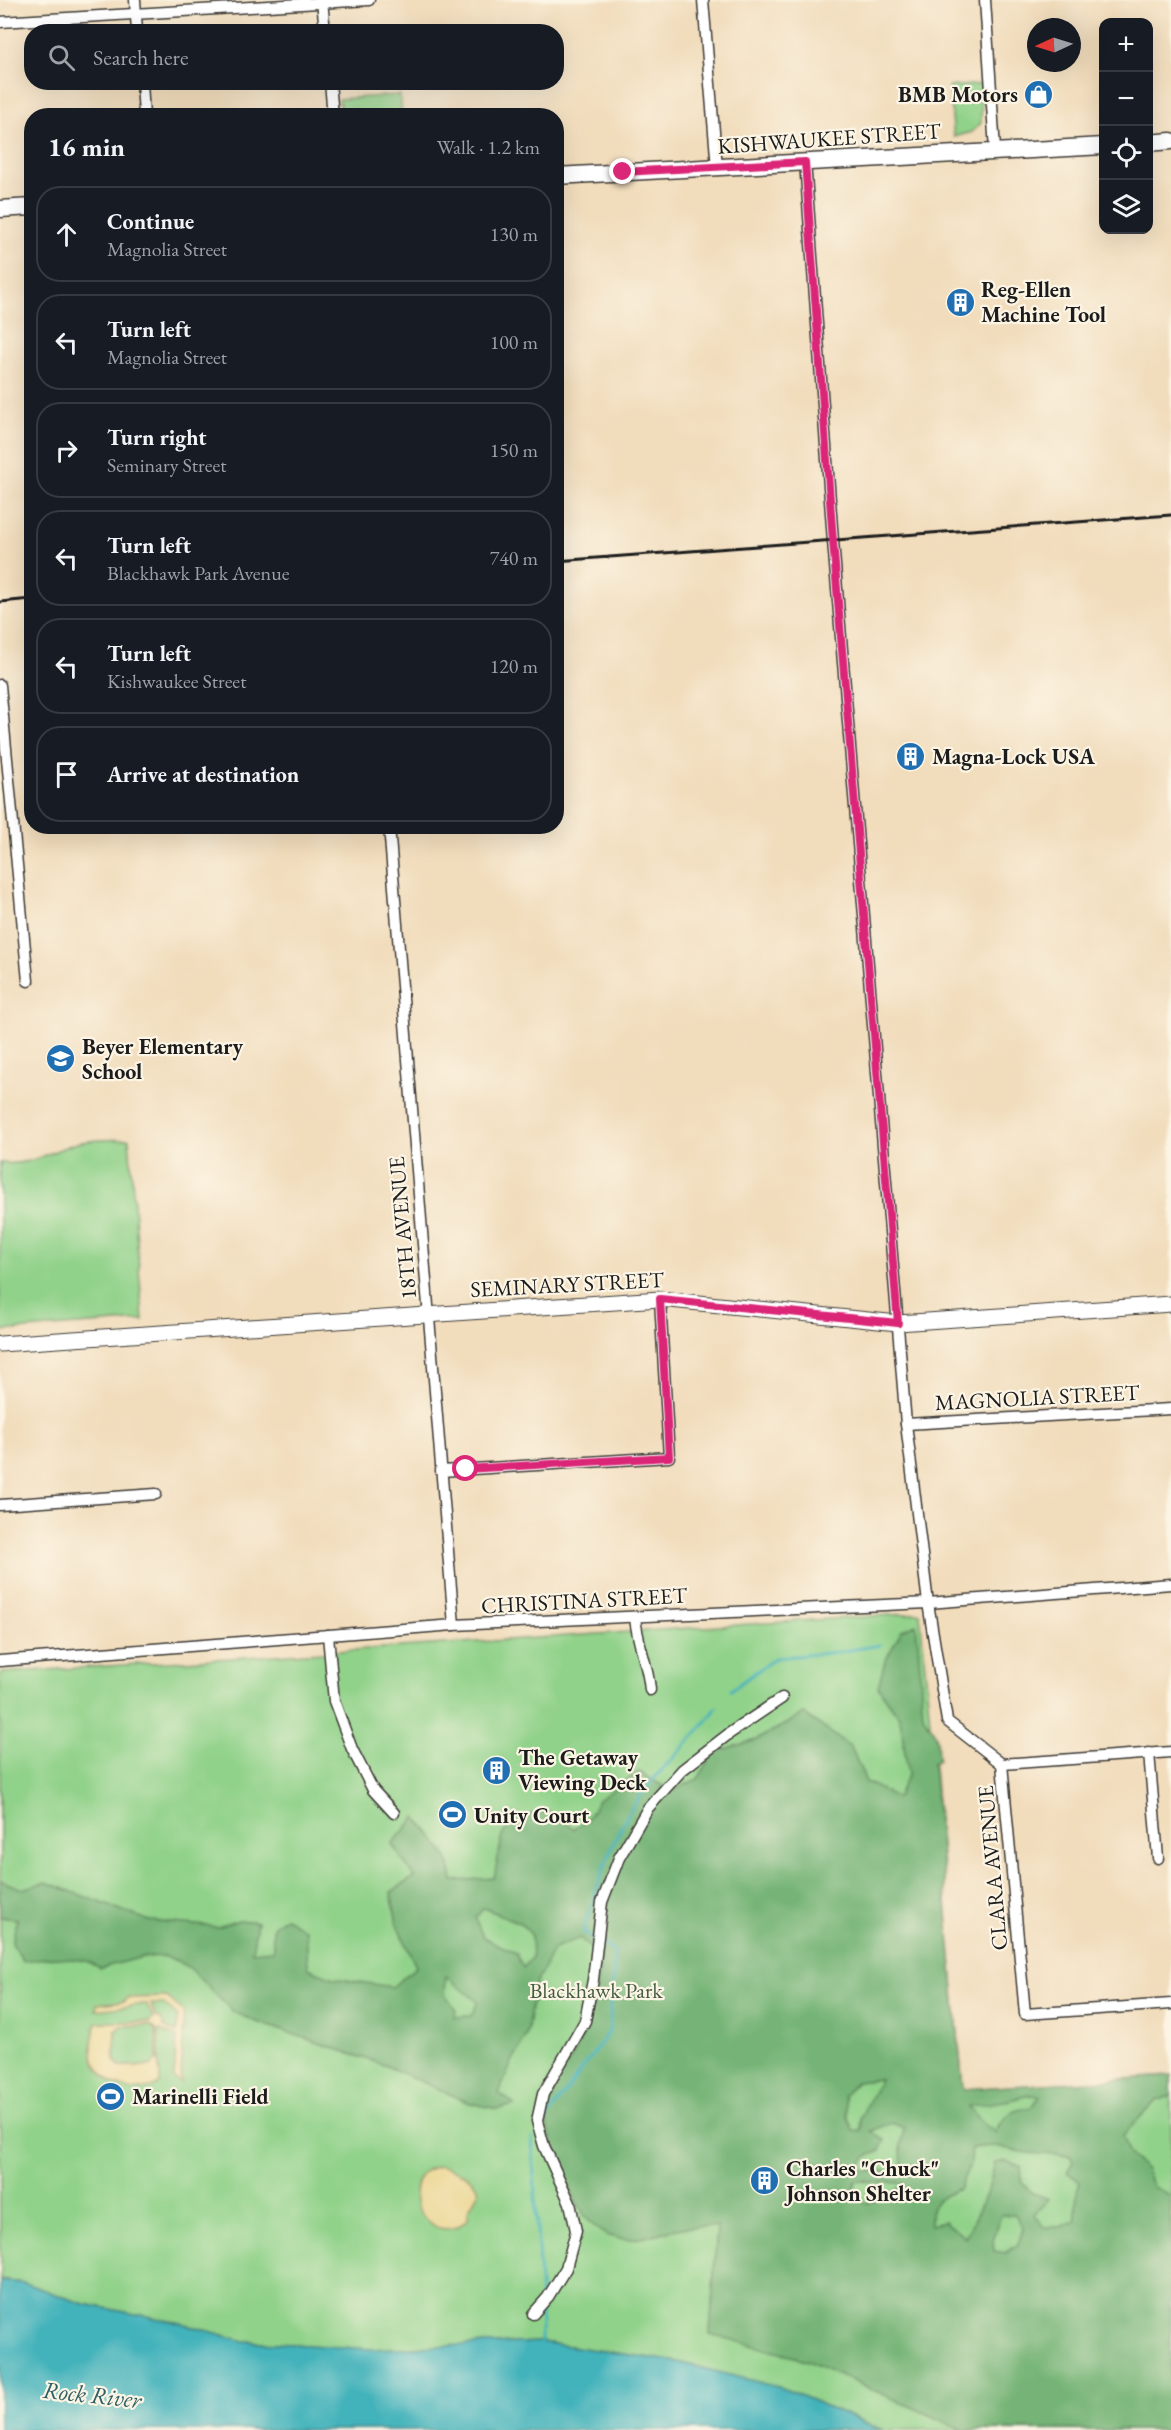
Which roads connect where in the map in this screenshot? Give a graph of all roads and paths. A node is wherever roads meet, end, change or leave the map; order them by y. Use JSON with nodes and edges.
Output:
{"nodes":[{"id":1,"x":135,"y":0,"type":"edge"},
{"id":2,"x":369,"y":0,"type":"edge"},
{"id":3,"x":703,"y":0,"type":"edge"},
{"id":4,"x":985,"y":0,"type":"edge"},
{"id":5,"x":322,"y":2,"type":"edge"},
{"id":6,"x":136,"y":12,"type":"junction"},
{"id":7,"x":0,"y":22,"type":"edge"},
{"id":8,"x":137,"y":24,"type":"edge"},
{"id":9,"x":324,"y":24,"type":"edge"},
{"id":10,"x":142,"y":90,"type":"edge"},
{"id":11,"x":331,"y":90,"type":"edge"},
{"id":12,"x":144,"y":108,"type":"edge"},
{"id":13,"x":332,"y":108,"type":"edge"},
{"id":14,"x":1171,"y":141,"type":"edge"},
{"id":15,"x":1153,"y":143,"type":"edge"},
{"id":16,"x":1099,"y":146,"type":"edge"},
{"id":17,"x":995,"y":150,"type":"junction"},
{"id":18,"x":805,"y":162,"type":"junction"},
{"id":19,"x":717,"y":168,"type":"junction"},
{"id":20,"x":564,"y":176,"type":"edge"},
{"id":21,"x":24,"y":207,"type":"edge"},
{"id":22,"x":0,"y":208,"type":"edge"},
{"id":23,"x":0,"y":685,"type":"edge"},
{"id":24,"x":2,"y":740,"type":"edge"},
{"id":25,"x":390,"y":834,"type":"edge"},
{"id":26,"x":28,"y":981,"type":"dead end"},
{"id":27,"x":660,"y":1299,"type":"junction"},
{"id":28,"x":1171,"y":1304,"type":"edge"},
{"id":29,"x":429,"y":1315,"type":"junction"},
{"id":30,"x":898,"y":1323,"type":"junction"},
{"id":31,"x":0,"y":1344,"type":"edge"},
{"id":32,"x":1171,"y":1408,"type":"edge"},
{"id":33,"x":906,"y":1424,"type":"junction"},
{"id":34,"x":441,"y":1471,"type":"junction"},
{"id":35,"x":156,"y":1494,"type":"dead end"},
{"id":36,"x":0,"y":1505,"type":"edge"},
{"id":37,"x":1171,"y":1584,"type":"edge"},
{"id":38,"x":928,"y":1603,"type":"junction"},
{"id":39,"x":635,"y":1617,"type":"junction"},
{"id":40,"x":454,"y":1626,"type":"junction"},
{"id":41,"x":328,"y":1635,"type":"junction"},
{"id":42,"x":0,"y":1661,"type":"edge"},
{"id":43,"x":650,"y":1690,"type":"dead end"},
{"id":44,"x":782,"y":1698,"type":"dead end"},
{"id":45,"x":1171,"y":1752,"type":"edge"},
{"id":46,"x":1149,"y":1753,"type":"junction"},
{"id":47,"x":1002,"y":1764,"type":"junction"},
{"id":48,"x":394,"y":1813,"type":"dead end"},
{"id":49,"x":1158,"y":1858,"type":"dead end"},
{"id":50,"x":1171,"y":2004,"type":"edge"},
{"id":51,"x":533,"y":2314,"type":"dead end"}],
"edges":[{"from":1,"to":6,"type":"street"},
{"from":2,"to":5,"type":"street"},
{"from":3,"to":19,"type":"street"},
{"from":4,"to":17,"type":"street"},
{"from":5,"to":6,"type":"street"},
{"from":5,"to":9,"type":"street"},
{"from":6,"to":7,"type":"street"},
{"from":6,"to":8,"type":"street"},
{"from":10,"to":12,"type":"street"},
{"from":11,"to":13,"type":"street"},
{"from":14,"to":15,"type":"main road"},
{"from":16,"to":17,"type":"main road","name":"KISHWAUKEE STREET"},
{"from":17,"to":18,"type":"main road","name":"KISHWAUKEE STREET"},
{"from":18,"to":19,"type":"main road","name":"KISHWAUKEE STREET"},
{"from":18,"to":30,"type":"street","name":"CLARA AVENUE"},
{"from":19,"to":20,"type":"main road","name":"KISHWAUKEE STREET"},
{"from":21,"to":22,"type":"main road"},
{"from":23,"to":24,"type":"street"},
{"from":24,"to":26,"type":"street"},
{"from":25,"to":29,"type":"street","name":"18TH AVENUE"},
{"from":27,"to":29,"type":"street","name":"SEMINARY STREET"},
{"from":27,"to":30,"type":"street","name":"SEMINARY STREET"},
{"from":27,"to":34,"type":"street"},
{"from":28,"to":30,"type":"street","name":"SEMINARY STREET"},
{"from":29,"to":31,"type":"street","name":"SEMINARY STREET"},
{"from":29,"to":34,"type":"street","name":"18TH AVENUE"},
{"from":30,"to":33,"type":"street","name":"CLARA AVENUE"},
{"from":32,"to":33,"type":"street","name":"MAGNOLIA STREET"},
{"from":33,"to":38,"type":"street","name":"CLARA AVENUE"},
{"from":34,"to":40,"type":"street","name":"18TH AVENUE"},
{"from":35,"to":36,"type":"street"},
{"from":37,"to":38,"type":"street","name":"CHRISTINA STREET"},
{"from":38,"to":39,"type":"street","name":"CHRISTINA STREET"},
{"from":38,"to":47,"type":"street","name":"CLARA AVENUE"},
{"from":39,"to":40,"type":"street","name":"CHRISTINA STREET"},
{"from":39,"to":43,"type":"street"},
{"from":40,"to":41,"type":"street","name":"CHRISTINA STREET"},
{"from":41,"to":42,"type":"street","name":"CHRISTINA STREET"},
{"from":41,"to":48,"type":"street"},
{"from":44,"to":51,"type":"street"},
{"from":45,"to":46,"type":"street"},
{"from":46,"to":47,"type":"street"},
{"from":46,"to":49,"type":"street"},
{"from":47,"to":50,"type":"street","name":"CLARA AVENUE"}]}
